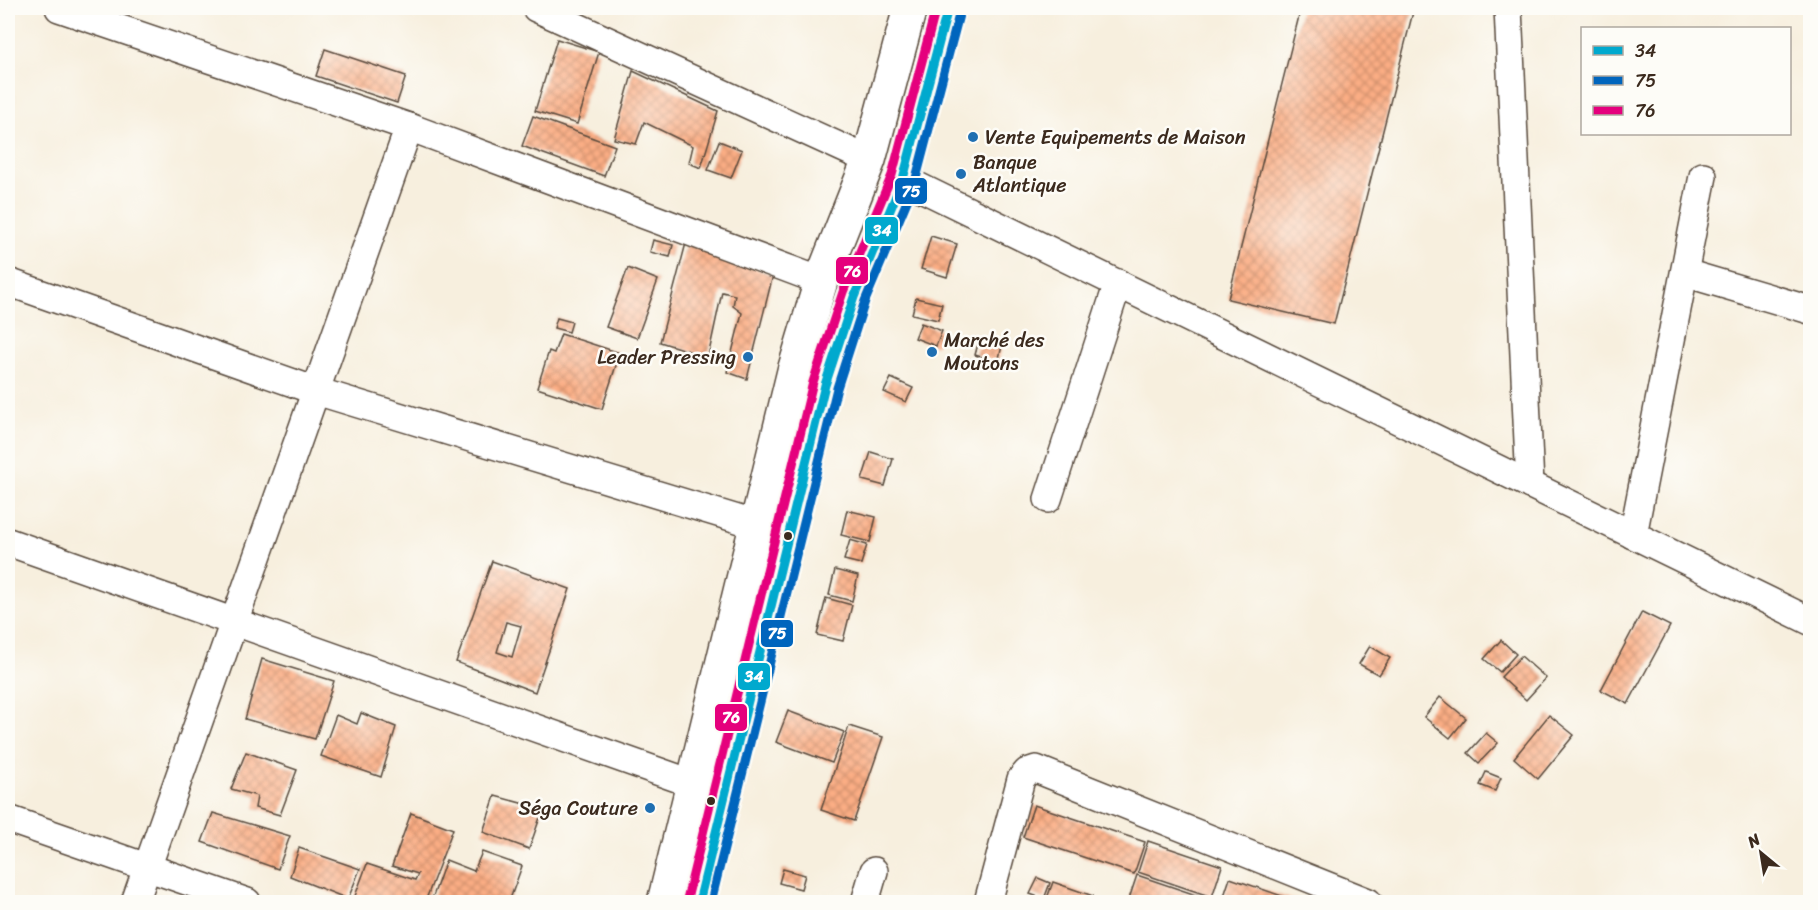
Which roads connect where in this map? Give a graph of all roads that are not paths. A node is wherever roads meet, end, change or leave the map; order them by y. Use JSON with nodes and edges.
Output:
{"nodes":[{"id":1,"x":59,"y":8,"type":"edge"},
{"id":2,"x":536,"y":8,"type":"edge"},
{"id":3,"x":910,"y":8,"type":"edge"},
{"id":4,"x":948,"y":8,"type":"edge"},
{"id":5,"x":1508,"y":8,"type":"edge"},
{"id":6,"x":409,"y":127,"type":"junction"},
{"id":7,"x":869,"y":160,"type":"junction"},
{"id":8,"x":1703,"y":176,"type":"dead end"},
{"id":9,"x":903,"y":179,"type":"junction"},
{"id":10,"x":1684,"y":273,"type":"junction"},
{"id":11,"x":821,"y":281,"type":"junction"},
{"id":12,"x":8,"y":282,"type":"edge"},
{"id":13,"x":1118,"y":284,"type":"junction"},
{"id":14,"x":1810,"y":310,"type":"edge"},
{"id":15,"x":316,"y":391,"type":"junction"},
{"id":16,"x":1530,"y":485,"type":"junction"},
{"id":17,"x":1048,"y":499,"type":"dead end"},
{"id":18,"x":756,"y":525,"type":"junction"},
{"id":19,"x":788,"y":535,"type":"junction"},
{"id":20,"x":1633,"y":535,"type":"junction"},
{"id":21,"x":8,"y":542,"type":"edge"},
{"id":22,"x":1810,"y":621,"type":"edge"},
{"id":23,"x":234,"y":623,"type":"junction"},
{"id":24,"x":694,"y":784,"type":"junction"},
{"id":25,"x":8,"y":819,"type":"edge"},
{"id":26,"x":147,"y":869,"type":"junction"},
{"id":27,"x":874,"y":871,"type":"dead end"},
{"id":28,"x":135,"y":903,"type":"edge"},
{"id":29,"x":247,"y":903,"type":"edge"},
{"id":30,"x":664,"y":903,"type":"edge"},
{"id":31,"x":699,"y":903,"type":"edge"},
{"id":32,"x":865,"y":903,"type":"edge"},
{"id":33,"x":988,"y":903,"type":"edge"},
{"id":34,"x":1368,"y":903,"type":"edge"}],
"edges":[{"from":1,"to":6,"type":"street"},
{"from":2,"to":7,"type":"street"},
{"from":3,"to":7,"type":"highway"},
{"from":4,"to":9,"type":"highway"},
{"from":5,"to":16,"type":"street"},
{"from":6,"to":11,"type":"street"},
{"from":6,"to":15,"type":"street"},
{"from":7,"to":11,"type":"highway"},
{"from":8,"to":10,"type":"street"},
{"from":9,"to":13,"type":"street"},
{"from":9,"to":19,"type":"highway"},
{"from":10,"to":14,"type":"street"},
{"from":10,"to":20,"type":"street"},
{"from":11,"to":18,"type":"highway"},
{"from":12,"to":15,"type":"street"},
{"from":13,"to":16,"type":"street"},
{"from":13,"to":17,"type":"street"},
{"from":15,"to":18,"type":"street"},
{"from":15,"to":23,"type":"street"},
{"from":16,"to":20,"type":"street"},
{"from":18,"to":19,"type":"street"},
{"from":18,"to":24,"type":"highway"},
{"from":19,"to":31,"type":"highway"},
{"from":20,"to":22,"type":"street"},
{"from":21,"to":23,"type":"street"},
{"from":23,"to":24,"type":"street"},
{"from":23,"to":26,"type":"street"},
{"from":24,"to":30,"type":"highway"},
{"from":25,"to":26,"type":"street"},
{"from":26,"to":28,"type":"street"},
{"from":26,"to":29,"type":"street"},
{"from":27,"to":32,"type":"street"},
{"from":33,"to":34,"type":"street"}]}
